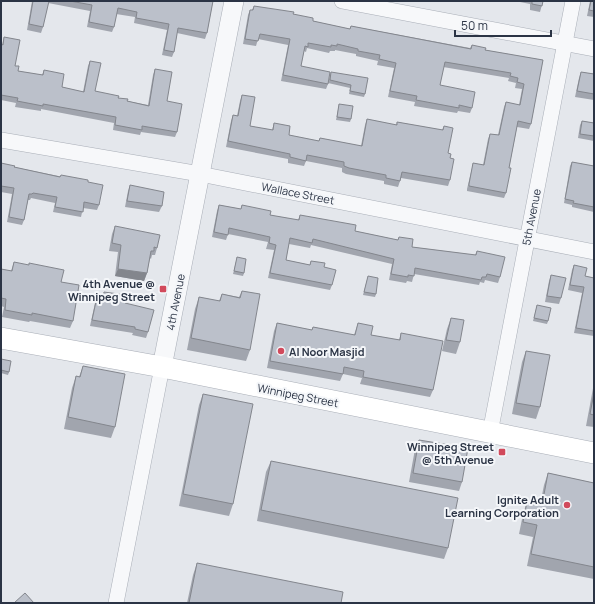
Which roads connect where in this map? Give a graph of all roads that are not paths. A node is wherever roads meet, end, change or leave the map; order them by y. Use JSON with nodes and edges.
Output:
{"nodes":[{"id":1,"x":234,"y":1,"type":"edge"},
{"id":2,"x":342,"y":1,"type":"edge"},
{"id":3,"x":573,"y":1,"type":"edge"},
{"id":4,"x":565,"y":43,"type":"junction"},
{"id":5,"x":594,"y":49,"type":"edge"},
{"id":6,"x":1,"y":140,"type":"edge"},
{"id":7,"x":200,"y":174,"type":"junction"},
{"id":8,"x":527,"y":239,"type":"junction"},
{"id":9,"x":594,"y":252,"type":"edge"},
{"id":10,"x":1,"y":338,"type":"edge"},
{"id":11,"x":162,"y":368,"type":"junction"},
{"id":12,"x":490,"y":433,"type":"junction"},
{"id":13,"x":594,"y":453,"type":"edge"},
{"id":14,"x":116,"y":603,"type":"edge"}],
"edges":[{"from":1,"to":7,"type":"street","name":"4th Avenue"},
{"from":2,"to":4,"type":"street"},
{"from":3,"to":4,"type":"street","name":"5th Avenue"},
{"from":4,"to":5,"type":"street"},
{"from":4,"to":8,"type":"street","name":"5th Avenue"},
{"from":6,"to":7,"type":"street","name":"Wallace Street"},
{"from":7,"to":8,"type":"street","name":"Wallace Street"},
{"from":7,"to":11,"type":"street","name":"4th Avenue"},
{"from":8,"to":9,"type":"street","name":"Wallace Street"},
{"from":8,"to":12,"type":"street","name":"5th Avenue"},
{"from":10,"to":11,"type":"main road","name":"Winnipeg Street"},
{"from":11,"to":12,"type":"main road","name":"Winnipeg Street"},
{"from":11,"to":14,"type":"street","name":"4th Avenue"},
{"from":12,"to":13,"type":"main road","name":"Winnipeg Street"}]}
